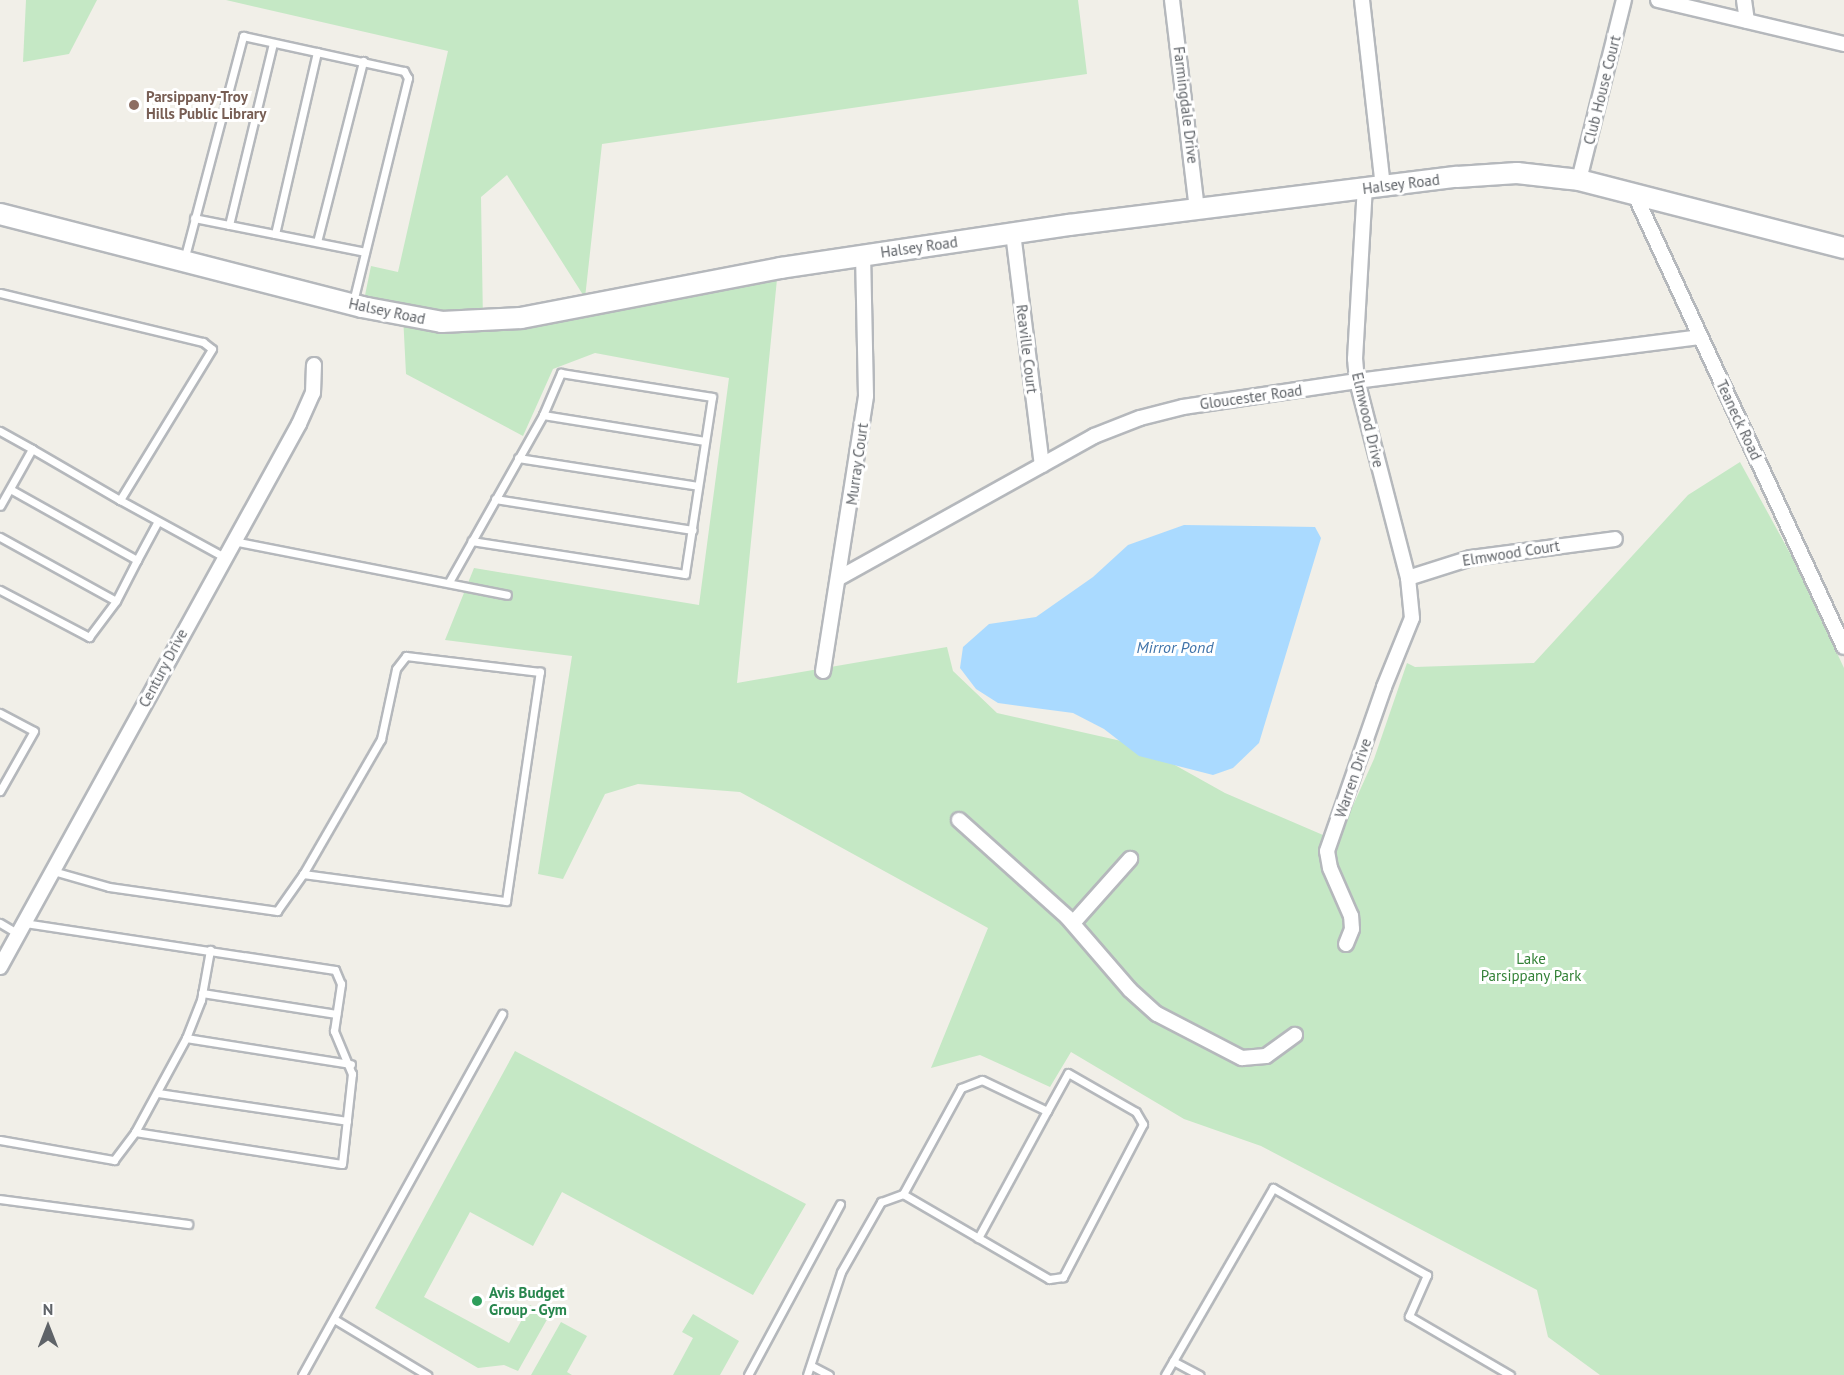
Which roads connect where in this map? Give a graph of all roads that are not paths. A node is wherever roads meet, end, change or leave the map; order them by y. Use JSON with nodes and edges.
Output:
{"nodes":[{"id":1,"x":1172,"y":0,"type":"edge"},
{"id":2,"x":1362,"y":0,"type":"edge"},
{"id":3,"x":1624,"y":0,"type":"edge"},
{"id":4,"x":1658,"y":0,"type":"edge"},
{"id":5,"x":1744,"y":0,"type":"edge"},
{"id":6,"x":1748,"y":21,"type":"junction"},
{"id":7,"x":273,"y":43,"type":"junction"},
{"id":8,"x":1844,"y":44,"type":"edge"},
{"id":9,"x":317,"y":52,"type":"junction"},
{"id":10,"x":363,"y":61,"type":"junction"},
{"id":11,"x":1579,"y":180,"type":"junction"},
{"id":12,"x":1374,"y":187,"type":"junction"},
{"id":13,"x":1634,"y":193,"type":"junction"},
{"id":14,"x":1197,"y":210,"type":"junction"},
{"id":15,"x":0,"y":214,"type":"edge"},
{"id":16,"x":194,"y":218,"type":"junction"},
{"id":17,"x":229,"y":225,"type":"junction"},
{"id":18,"x":1013,"y":233,"type":"junction"},
{"id":19,"x":275,"y":234,"type":"junction"},
{"id":20,"x":317,"y":242,"type":"junction"},
{"id":21,"x":1844,"y":248,"type":"edge"},
{"id":22,"x":365,"y":252,"type":"junction"},
{"id":23,"x":863,"y":255,"type":"junction"},
{"id":24,"x":184,"y":260,"type":"junction"},
{"id":25,"x":0,"y":293,"type":"edge"},
{"id":26,"x":352,"y":304,"type":"junction"},
{"id":27,"x":1700,"y":337,"type":"junction"},
{"id":28,"x":314,"y":365,"type":"dead end"},
{"id":29,"x":1357,"y":381,"type":"junction"},
{"id":30,"x":543,"y":415,"type":"junction"},
{"id":31,"x":0,"y":431,"type":"edge"},
{"id":32,"x":705,"y":441,"type":"junction"},
{"id":33,"x":32,"y":449,"type":"junction"},
{"id":34,"x":518,"y":458,"type":"junction"},
{"id":35,"x":1042,"y":465,"type":"junction"},
{"id":36,"x":698,"y":486,"type":"junction"},
{"id":37,"x":10,"y":489,"type":"junction"},
{"id":38,"x":120,"y":500,"type":"junction"},
{"id":39,"x":495,"y":500,"type":"junction"},
{"id":40,"x":0,"y":506,"type":"edge"},
{"id":41,"x":158,"y":521,"type":"junction"},
{"id":42,"x":693,"y":530,"type":"junction"},
{"id":43,"x":0,"y":537,"type":"edge"},
{"id":44,"x":1615,"y":539,"type":"dead end"},
{"id":45,"x":233,"y":541,"type":"junction"},
{"id":46,"x":472,"y":541,"type":"junction"},
{"id":47,"x":224,"y":557,"type":"junction"},
{"id":48,"x":137,"y":560,"type":"junction"},
{"id":49,"x":839,"y":578,"type":"junction"},
{"id":50,"x":1408,"y":578,"type":"junction"},
{"id":51,"x":449,"y":582,"type":"junction"},
{"id":52,"x":0,"y":590,"type":"edge"},
{"id":53,"x":507,"y":595,"type":"dead end"},
{"id":54,"x":116,"y":601,"type":"junction"},
{"id":55,"x":1412,"y":612,"type":"joint"},
{"id":56,"x":1844,"y":647,"type":"edge"},
{"id":57,"x":823,"y":671,"type":"dead end"},
{"id":58,"x":0,"y":713,"type":"edge"},
{"id":59,"x":0,"y":791,"type":"edge"},
{"id":60,"x":959,"y":820,"type":"dead end"},
{"id":61,"x":1130,"y":859,"type":"dead end"},
{"id":62,"x":53,"y":871,"type":"junction"},
{"id":63,"x":303,"y":874,"type":"junction"},
{"id":64,"x":0,"y":923,"type":"edge"},
{"id":65,"x":1073,"y":923,"type":"junction"},
{"id":66,"x":21,"y":928,"type":"junction"},
{"id":67,"x":1346,"y":944,"type":"dead end"},
{"id":68,"x":210,"y":950,"type":"junction"},
{"id":69,"x":0,"y":967,"type":"edge"},
{"id":70,"x":202,"y":993,"type":"junction"},
{"id":71,"x":336,"y":1014,"type":"junction"},
{"id":72,"x":502,"y":1014,"type":"dead end"},
{"id":73,"x":1295,"y":1035,"type":"dead end"},
{"id":74,"x":186,"y":1038,"type":"junction"},
{"id":75,"x":351,"y":1064,"type":"junction"},
{"id":76,"x":158,"y":1093,"type":"junction"},
{"id":77,"x":1047,"y":1111,"type":"junction"},
{"id":78,"x":347,"y":1121,"type":"junction"},
{"id":79,"x":135,"y":1132,"type":"junction"},
{"id":80,"x":0,"y":1140,"type":"edge"},
{"id":81,"x":903,"y":1194,"type":"junction"},
{"id":82,"x":0,"y":1199,"type":"edge"},
{"id":83,"x":840,"y":1204,"type":"dead end"},
{"id":84,"x":188,"y":1224,"type":"dead end"},
{"id":85,"x":978,"y":1238,"type":"junction"},
{"id":86,"x":334,"y":1319,"type":"junction"},
{"id":87,"x":1173,"y":1361,"type":"junction"},
{"id":88,"x":812,"y":1366,"type":"junction"},
{"id":89,"x":302,"y":1375,"type":"edge"},
{"id":90,"x":427,"y":1375,"type":"edge"},
{"id":91,"x":747,"y":1375,"type":"edge"},
{"id":92,"x":807,"y":1375,"type":"edge"},
{"id":93,"x":830,"y":1375,"type":"edge"},
{"id":94,"x":1165,"y":1375,"type":"edge"},
{"id":95,"x":1198,"y":1375,"type":"edge"},
{"id":96,"x":1510,"y":1375,"type":"edge"}],
"edges":[{"from":1,"to":14,"type":"street","name":"Farmingdale Drive"},
{"from":2,"to":12,"type":"street","name":"Elmwood Drive"},
{"from":3,"to":11,"type":"street","name":"Club House Court"},
{"from":4,"to":6,"type":"street"},
{"from":5,"to":6,"type":"street"},
{"from":6,"to":8,"type":"street"},
{"from":7,"to":9,"type":"lane"},
{"from":7,"to":16,"type":"lane"},
{"from":7,"to":17,"type":"lane"},
{"from":9,"to":10,"type":"lane"},
{"from":9,"to":19,"type":"lane"},
{"from":10,"to":20,"type":"lane"},
{"from":10,"to":22,"type":"lane"},
{"from":11,"to":12,"type":"street","name":"Halsey Road"},
{"from":11,"to":13,"type":"street","name":"Halsey Road"},
{"from":12,"to":14,"type":"street","name":"Halsey Road"},
{"from":12,"to":29,"type":"street","name":"Elmwood Drive"},
{"from":13,"to":21,"type":"street","name":"Halsey Road"},
{"from":13,"to":27,"type":"street","name":"Teaneck Road"},
{"from":14,"to":18,"type":"street","name":"Halsey Road"},
{"from":15,"to":24,"type":"street","name":"Halsey Road"},
{"from":16,"to":17,"type":"lane"},
{"from":16,"to":24,"type":"lane"},
{"from":17,"to":19,"type":"lane"},
{"from":18,"to":23,"type":"street","name":"Halsey Road"},
{"from":18,"to":35,"type":"street","name":"Reaville Court"},
{"from":19,"to":20,"type":"lane"},
{"from":20,"to":22,"type":"lane"},
{"from":22,"to":26,"type":"lane"},
{"from":23,"to":26,"type":"street","name":"Halsey Road"},
{"from":23,"to":49,"type":"street","name":"Murray Court"},
{"from":24,"to":26,"type":"street","name":"Halsey Road"},
{"from":25,"to":38,"type":"lane"},
{"from":27,"to":29,"type":"street","name":"Gloucester Road"},
{"from":27,"to":56,"type":"street","name":"Teaneck Road"},
{"from":28,"to":45,"type":"street","name":"Century Drive"},
{"from":29,"to":35,"type":"street","name":"Gloucester Road"},
{"from":29,"to":50,"type":"street","name":"Elmwood Drive"},
{"from":30,"to":32,"type":"lane"},
{"from":30,"to":32,"type":"lane"},
{"from":30,"to":34,"type":"lane"},
{"from":31,"to":33,"type":"lane"},
{"from":32,"to":36,"type":"lane"},
{"from":33,"to":37,"type":"lane"},
{"from":33,"to":38,"type":"lane"},
{"from":34,"to":36,"type":"lane"},
{"from":34,"to":39,"type":"lane"},
{"from":35,"to":49,"type":"street","name":"Gloucester Road"},
{"from":36,"to":42,"type":"lane"},
{"from":37,"to":40,"type":"lane"},
{"from":37,"to":48,"type":"lane"},
{"from":38,"to":41,"type":"lane"},
{"from":39,"to":42,"type":"lane"},
{"from":39,"to":46,"type":"lane"},
{"from":41,"to":47,"type":"lane"},
{"from":41,"to":48,"type":"lane"},
{"from":42,"to":46,"type":"lane"},
{"from":43,"to":54,"type":"lane"},
{"from":44,"to":50,"type":"street","name":"Elmwood Court"},
{"from":45,"to":47,"type":"street","name":"Century Drive"},
{"from":45,"to":51,"type":"lane"},
{"from":46,"to":51,"type":"lane"},
{"from":47,"to":62,"type":"street","name":"Century Drive"},
{"from":48,"to":54,"type":"lane"},
{"from":49,"to":57,"type":"street","name":"Murray Court"},
{"from":50,"to":55,"type":"street","name":"Elmwood Drive"},
{"from":51,"to":53,"type":"lane"},
{"from":52,"to":54,"type":"lane"},
{"from":55,"to":67,"type":"street","name":"Warren Drive"},
{"from":58,"to":59,"type":"lane"},
{"from":60,"to":65,"type":"street"},
{"from":61,"to":65,"type":"street"},
{"from":62,"to":63,"type":"lane"},
{"from":62,"to":66,"type":"street","name":"Century Drive"},
{"from":63,"to":63,"type":"lane"},
{"from":64,"to":66,"type":"lane"},
{"from":65,"to":73,"type":"street"},
{"from":66,"to":68,"type":"lane"},
{"from":66,"to":69,"type":"street","name":"Century Drive"},
{"from":68,"to":70,"type":"lane"},
{"from":68,"to":71,"type":"lane"},
{"from":70,"to":71,"type":"lane"},
{"from":70,"to":74,"type":"lane"},
{"from":71,"to":75,"type":"lane"},
{"from":72,"to":86,"type":"lane"},
{"from":74,"to":75,"type":"lane"},
{"from":74,"to":76,"type":"lane"},
{"from":75,"to":78,"type":"lane"},
{"from":76,"to":78,"type":"lane"},
{"from":76,"to":79,"type":"lane"},
{"from":77,"to":81,"type":"lane"},
{"from":77,"to":85,"type":"lane"},
{"from":77,"to":85,"type":"lane"},
{"from":78,"to":79,"type":"lane"},
{"from":79,"to":80,"type":"lane"},
{"from":81,"to":85,"type":"lane"},
{"from":81,"to":88,"type":"lane"},
{"from":82,"to":84,"type":"lane"},
{"from":83,"to":91,"type":"lane"},
{"from":86,"to":89,"type":"lane"},
{"from":86,"to":90,"type":"lane"},
{"from":87,"to":94,"type":"lane"},
{"from":87,"to":95,"type":"lane"},
{"from":87,"to":96,"type":"lane"},
{"from":88,"to":92,"type":"lane"},
{"from":88,"to":93,"type":"lane"}]}
